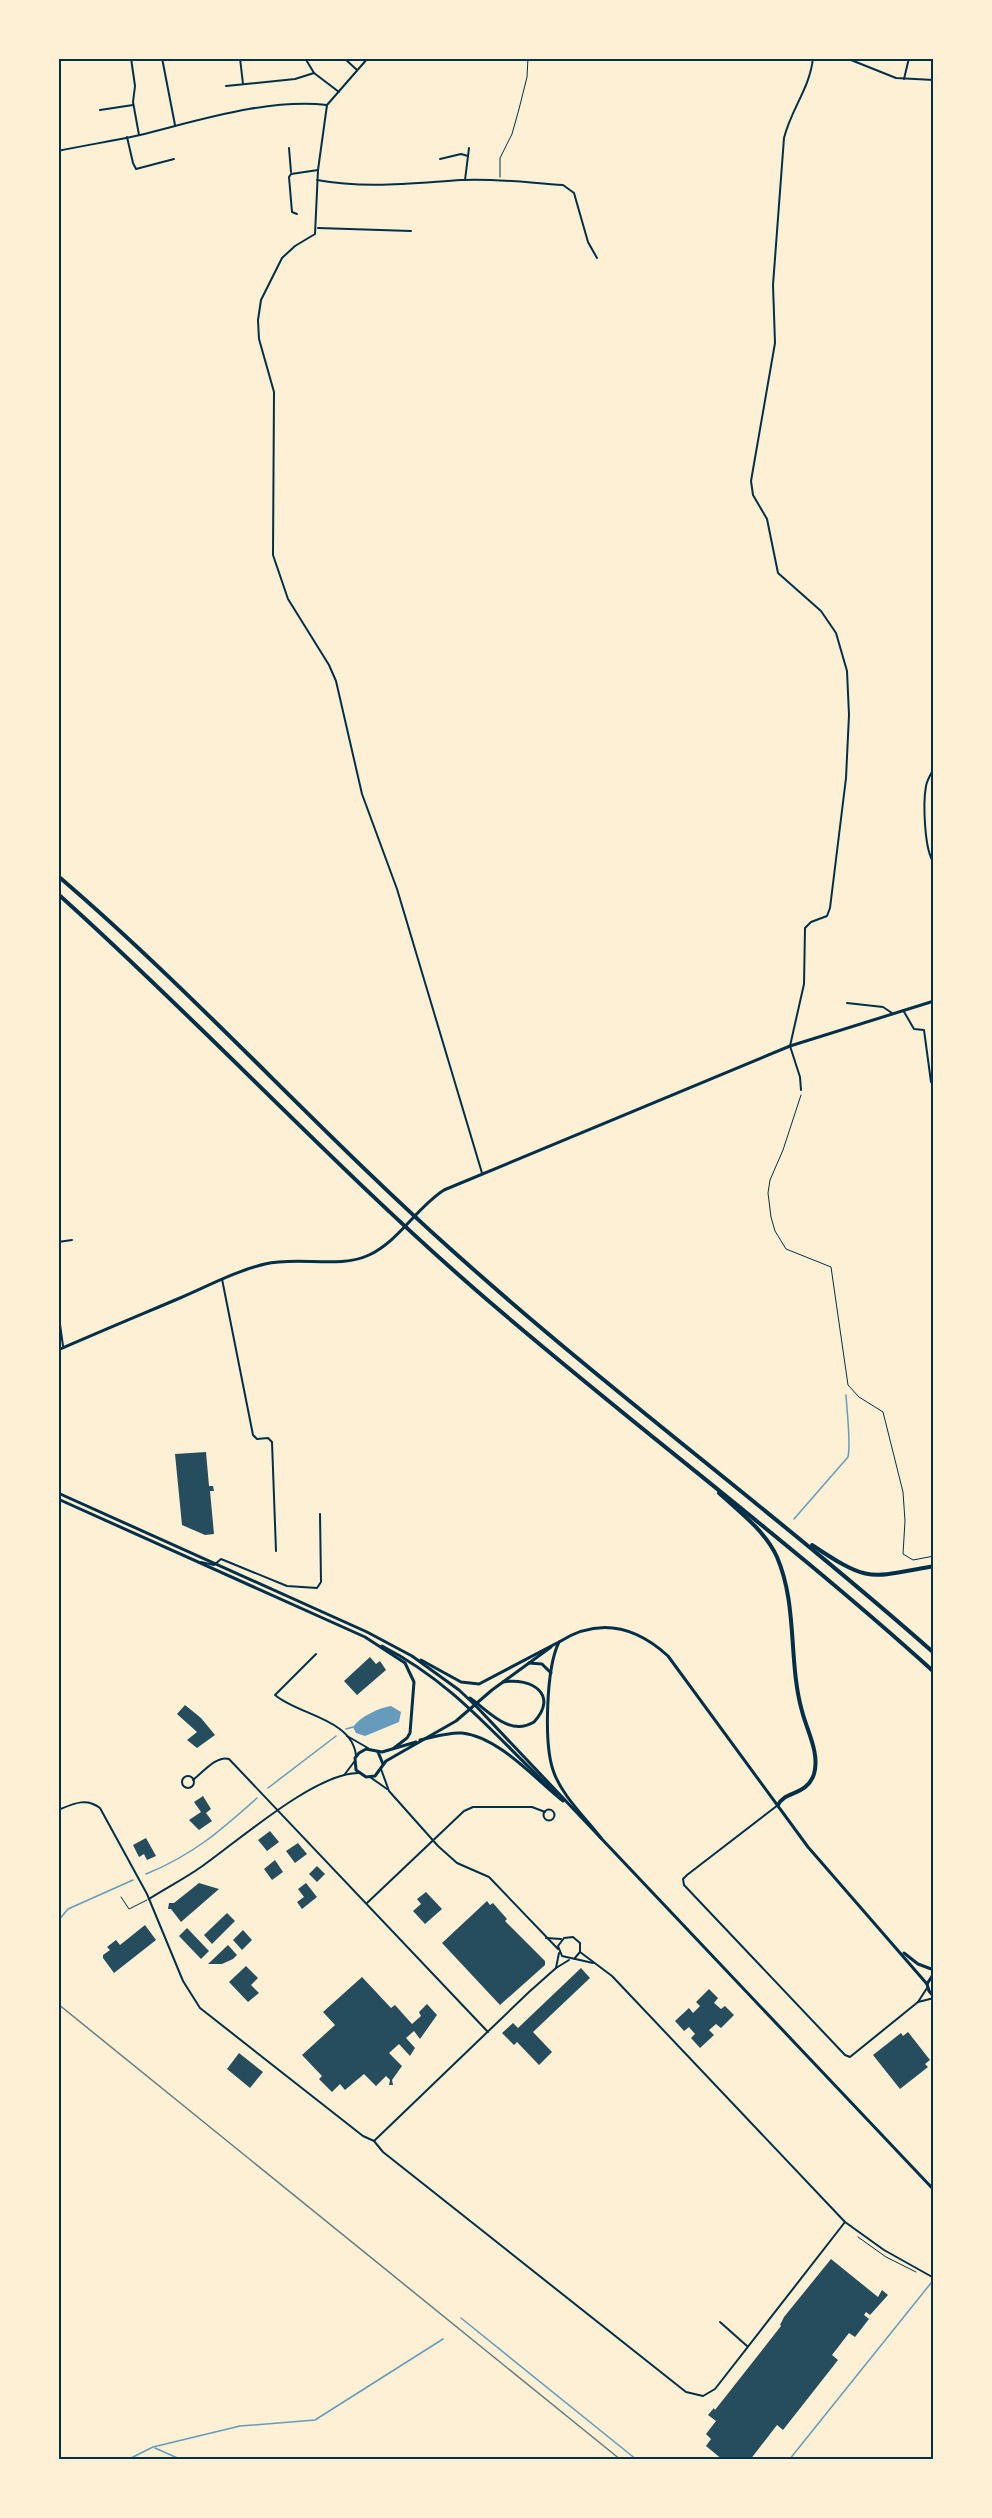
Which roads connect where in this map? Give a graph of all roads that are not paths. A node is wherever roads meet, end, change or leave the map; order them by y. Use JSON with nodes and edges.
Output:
{"nodes":[{"id":1,"x":129,"y":58,"type":"edge"},
{"id":2,"x":162,"y":58,"type":"edge"},
{"id":3,"x":240,"y":58,"type":"edge"},
{"id":4,"x":304,"y":58,"type":"edge"},
{"id":5,"x":344,"y":58,"type":"edge"},
{"id":6,"x":368,"y":58,"type":"edge"},
{"id":7,"x":813,"y":58,"type":"edge"},
{"id":8,"x":846,"y":58,"type":"edge"},
{"id":9,"x":861,"y":58,"type":"edge"},
{"id":10,"x":909,"y":58,"type":"edge"},
{"id":11,"x":121,"y":59,"type":"edge"},
{"id":12,"x":855,"y":60,"type":"edge"},
{"id":13,"x":859,"y":62,"type":"junction"},
{"id":14,"x":357,"y":70,"type":"junction"},
{"id":15,"x":314,"y":73,"type":"junction"},
{"id":16,"x":904,"y":79,"type":"junction"},
{"id":17,"x":933,"y":80,"type":"edge"},
{"id":18,"x":243,"y":84,"type":"junction"},
{"id":19,"x":226,"y":86,"type":"dead end"},
{"id":20,"x":339,"y":92,"type":"junction"},
{"id":21,"x":133,"y":105,"type":"junction"},
{"id":22,"x":327,"y":105,"type":"junction"},
{"id":23,"x":100,"y":110,"type":"dead end"},
{"id":24,"x":175,"y":125,"type":"junction"},
{"id":25,"x":139,"y":135,"type":"junction"},
{"id":26,"x":127,"y":137,"type":"junction"},
{"id":27,"x":289,"y":148,"type":"dead end"},
{"id":28,"x":469,"y":148,"type":"dead end"},
{"id":29,"x":58,"y":151,"type":"edge"},
{"id":30,"x":468,"y":156,"type":"junction"},
{"id":31,"x":174,"y":159,"type":"dead end"},
{"id":32,"x":440,"y":159,"type":"dead end"},
{"id":33,"x":318,"y":170,"type":"junction"},
{"id":34,"x":291,"y":174,"type":"junction"},
{"id":35,"x":318,"y":180,"type":"junction"},
{"id":36,"x":465,"y":180,"type":"junction"},
{"id":37,"x":297,"y":214,"type":"dead end"},
{"id":38,"x":317,"y":228,"type":"junction"},
{"id":39,"x":411,"y":231,"type":"dead end"},
{"id":40,"x":597,"y":258,"type":"dead end"},
{"id":41,"x":933,"y":768,"type":"edge"},
{"id":42,"x":933,"y":862,"type":"edge"},
{"id":43,"x":58,"y":876,"type":"edge"},
{"id":44,"x":58,"y":894,"type":"edge"},
{"id":45,"x":933,"y":1001,"type":"edge"},
{"id":46,"x":847,"y":1003,"type":"dead end"},
{"id":47,"x":903,"y":1010,"type":"junction"},
{"id":48,"x":890,"y":1013,"type":"junction"},
{"id":49,"x":790,"y":1046,"type":"junction"},
{"id":50,"x":931,"y":1082,"type":"dead end"},
{"id":51,"x":801,"y":1090,"type":"road end"},
{"id":52,"x":482,"y":1173,"type":"junction"},
{"id":53,"x":72,"y":1240,"type":"dead end"},
{"id":54,"x":58,"y":1242,"type":"edge"},
{"id":55,"x":222,"y":1280,"type":"junction"},
{"id":56,"x":59,"y":1299,"type":"edge"},
{"id":57,"x":63,"y":1348,"type":"junction"},
{"id":58,"x":58,"y":1350,"type":"edge"},
{"id":59,"x":698,"y":1472,"type":"junction"},
{"id":60,"x":58,"y":1493,"type":"edge"},
{"id":61,"x":58,"y":1499,"type":"edge"},
{"id":62,"x":320,"y":1514,"type":"dead end"},
{"id":63,"x":794,"y":1533,"type":"junction"},
{"id":64,"x":276,"y":1551,"type":"dead end"},
{"id":65,"x":200,"y":1562,"type":"junction"},
{"id":66,"x":218,"y":1564,"type":"junction"},
{"id":67,"x":933,"y":1566,"type":"edge"},
{"id":68,"x":366,"y":1634,"type":"junction"},
{"id":69,"x":559,"y":1642,"type":"junction"},
{"id":70,"x":933,"y":1653,"type":"edge"},
{"id":71,"x":316,"y":1654,"type":"dead end"},
{"id":72,"x":412,"y":1656,"type":"junction"},
{"id":73,"x":529,"y":1664,"type":"junction"},
{"id":74,"x":933,"y":1672,"type":"edge"},
{"id":75,"x":552,"y":1675,"type":"junction"},
{"id":76,"x":503,"y":1682,"type":"junction"},
{"id":77,"x":459,"y":1690,"type":"junction"},
{"id":78,"x":345,"y":1734,"type":"junction"},
{"id":79,"x":418,"y":1741,"type":"junction"},
{"id":80,"x":369,"y":1749,"type":"junction"},
{"id":81,"x":394,"y":1749,"type":"junction"},
{"id":82,"x":378,"y":1752,"type":"junction"},
{"id":83,"x":356,"y":1756,"type":"junction"},
{"id":84,"x":355,"y":1761,"type":"junction"},
{"id":85,"x":383,"y":1764,"type":"junction"},
{"id":86,"x":381,"y":1769,"type":"junction"},
{"id":87,"x":359,"y":1773,"type":"junction"},
{"id":88,"x":345,"y":1774,"type":"junction"},
{"id":89,"x":370,"y":1777,"type":"junction"},
{"id":90,"x":194,"y":1780,"type":"junction"},
{"id":91,"x":389,"y":1791,"type":"junction"},
{"id":92,"x":568,"y":1805,"type":"junction"},
{"id":93,"x":778,"y":1805,"type":"junction"},
{"id":94,"x":58,"y":1810,"type":"edge"},
{"id":95,"x":277,"y":1810,"type":"junction"},
{"id":96,"x":545,"y":1812,"type":"dead end"},
{"id":97,"x":433,"y":1840,"type":"junction"},
{"id":98,"x":615,"y":1855,"type":"junction"},
{"id":99,"x":121,"y":1897,"type":"dead end"},
{"id":100,"x":149,"y":1899,"type":"junction"},
{"id":101,"x":367,"y":1903,"type":"junction"},
{"id":102,"x":546,"y":1938,"type":"junction"},
{"id":103,"x":562,"y":1939,"type":"junction"},
{"id":104,"x":898,"y":1948,"type":"junction"},
{"id":105,"x":558,"y":1950,"type":"junction"},
{"id":106,"x":580,"y":1952,"type":"junction"},
{"id":107,"x":574,"y":1959,"type":"junction"},
{"id":108,"x":569,"y":1960,"type":"junction"},
{"id":109,"x":596,"y":1964,"type":"junction"},
{"id":110,"x":556,"y":1968,"type":"junction"},
{"id":111,"x":933,"y":1971,"type":"edge"},
{"id":112,"x":927,"y":1986,"type":"junction"},
{"id":113,"x":933,"y":1998,"type":"edge"},
{"id":114,"x":918,"y":2002,"type":"junction"},
{"id":115,"x":488,"y":2031,"type":"junction"},
{"id":116,"x":374,"y":2141,"type":"junction"},
{"id":117,"x":933,"y":2190,"type":"edge"},
{"id":118,"x":845,"y":2222,"type":"junction"},
{"id":119,"x":933,"y":2278,"type":"edge"},
{"id":120,"x":720,"y":2322,"type":"dead end"},
{"id":121,"x":748,"y":2346,"type":"junction"}],
"edges":[{"from":1,"to":11,"type":"street"},
{"from":1,"to":21,"type":"street"},
{"from":2,"to":24,"type":"street"},
{"from":3,"to":18,"type":"street"},
{"from":4,"to":15,"type":"street"},
{"from":5,"to":14,"type":"street"},
{"from":6,"to":14,"type":"street"},
{"from":7,"to":49,"type":"street"},
{"from":8,"to":12,"type":"street"},
{"from":9,"to":13,"type":"street"},
{"from":10,"to":16,"type":"street"},
{"from":12,"to":13,"type":"street"},
{"from":13,"to":16,"type":"street"},
{"from":14,"to":20,"type":"street"},
{"from":15,"to":18,"type":"street"},
{"from":15,"to":20,"type":"street"},
{"from":16,"to":17,"type":"street"},
{"from":18,"to":19,"type":"street"},
{"from":20,"to":22,"type":"street"},
{"from":21,"to":23,"type":"street"},
{"from":21,"to":25,"type":"street"},
{"from":22,"to":24,"type":"street"},
{"from":22,"to":33,"type":"street"},
{"from":24,"to":25,"type":"street"},
{"from":25,"to":26,"type":"street"},
{"from":26,"to":29,"type":"street"},
{"from":26,"to":31,"type":"street"},
{"from":27,"to":34,"type":"street"},
{"from":28,"to":30,"type":"street"},
{"from":30,"to":32,"type":"street"},
{"from":30,"to":36,"type":"street"},
{"from":33,"to":34,"type":"street"},
{"from":33,"to":35,"type":"street"},
{"from":34,"to":37,"type":"street"},
{"from":35,"to":36,"type":"street"},
{"from":35,"to":38,"type":"street"},
{"from":36,"to":40,"type":"street"},
{"from":38,"to":39,"type":"street"},
{"from":38,"to":52,"type":"street"},
{"from":41,"to":42,"type":"street"},
{"from":43,"to":63,"type":"highway"},
{"from":44,"to":59,"type":"highway"},
{"from":45,"to":47,"type":"main road"},
{"from":46,"to":48,"type":"street"},
{"from":47,"to":48,"type":"main road"},
{"from":47,"to":50,"type":"street"},
{"from":48,"to":49,"type":"main road"},
{"from":49,"to":51,"type":"street"},
{"from":49,"to":52,"type":"main road"},
{"from":52,"to":55,"type":"main road"},
{"from":53,"to":54,"type":"street"},
{"from":55,"to":57,"type":"main road"},
{"from":55,"to":64,"type":"street"},
{"from":56,"to":57,"type":"street"},
{"from":57,"to":58,"type":"main road"},
{"from":59,"to":74,"type":"highway"},
{"from":59,"to":93,"type":"highway"},
{"from":60,"to":66,"type":"main road"},
{"from":61,"to":65,"type":"main road"},
{"from":62,"to":66,"type":"street"},
{"from":63,"to":67,"type":"highway"},
{"from":63,"to":70,"type":"highway"},
{"from":65,"to":66,"type":"street"},
{"from":65,"to":68,"type":"main road"},
{"from":66,"to":68,"type":"main road"},
{"from":68,"to":72,"type":"main road"},
{"from":68,"to":81,"type":"main road"},
{"from":68,"to":92,"type":"main road"},
{"from":69,"to":72,"type":"main road"},
{"from":69,"to":73,"type":"main road"},
{"from":69,"to":75,"type":"main road"},
{"from":69,"to":93,"type":"main road"},
{"from":71,"to":78,"type":"street"},
{"from":72,"to":77,"type":"main road"},
{"from":73,"to":75,"type":"main road"},
{"from":73,"to":76,"type":"main road"},
{"from":75,"to":98,"type":"main road"},
{"from":76,"to":77,"type":"main road"},
{"from":76,"to":79,"type":"main road"},
{"from":77,"to":92,"type":"main road"},
{"from":78,"to":80,"type":"street"},
{"from":78,"to":83,"type":"street"},
{"from":79,"to":81,"type":"main road"},
{"from":79,"to":85,"type":"main road"},
{"from":79,"to":92,"type":"main road"},
{"from":80,"to":82,"type":"main road"},
{"from":80,"to":83,"type":"main road"},
{"from":81,"to":82,"type":"main road"},
{"from":82,"to":85,"type":"main road"},
{"from":83,"to":84,"type":"main road"},
{"from":84,"to":87,"type":"main road"},
{"from":84,"to":88,"type":"street"},
{"from":85,"to":86,"type":"main road"},
{"from":86,"to":89,"type":"main road"},
{"from":86,"to":91,"type":"street"},
{"from":87,"to":88,"type":"street"},
{"from":87,"to":89,"type":"main road"},
{"from":88,"to":95,"type":"street"},
{"from":89,"to":91,"type":"street"},
{"from":90,"to":90,"type":"street"},
{"from":90,"to":95,"type":"street"},
{"from":91,"to":97,"type":"street"},
{"from":92,"to":98,"type":"main road"},
{"from":93,"to":104,"type":"main road"},
{"from":93,"to":114,"type":"street"},
{"from":94,"to":100,"type":"street"},
{"from":95,"to":100,"type":"street"},
{"from":95,"to":101,"type":"street"},
{"from":96,"to":97,"type":"street"},
{"from":97,"to":101,"type":"street"},
{"from":97,"to":102,"type":"street"},
{"from":98,"to":117,"type":"main road"},
{"from":99,"to":100,"type":"lane"},
{"from":100,"to":116,"type":"street"},
{"from":101,"to":115,"type":"street"},
{"from":102,"to":103,"type":"street"},
{"from":102,"to":105,"type":"street"},
{"from":103,"to":105,"type":"street"},
{"from":103,"to":106,"type":"street"},
{"from":104,"to":111,"type":"main road"},
{"from":104,"to":112,"type":"main road"},
{"from":105,"to":108,"type":"street"},
{"from":105,"to":110,"type":"street"},
{"from":106,"to":107,"type":"street"},
{"from":106,"to":109,"type":"street"},
{"from":107,"to":108,"type":"street"},
{"from":107,"to":109,"type":"street"},
{"from":108,"to":110,"type":"street"},
{"from":109,"to":118,"type":"street"},
{"from":110,"to":115,"type":"street"},
{"from":111,"to":112,"type":"main road"},
{"from":112,"to":113,"type":"main road"},
{"from":112,"to":114,"type":"street"},
{"from":113,"to":114,"type":"street"},
{"from":115,"to":116,"type":"street"},
{"from":116,"to":121,"type":"street"},
{"from":118,"to":119,"type":"street"},
{"from":118,"to":121,"type":"street"},
{"from":120,"to":121,"type":"street"}]}
